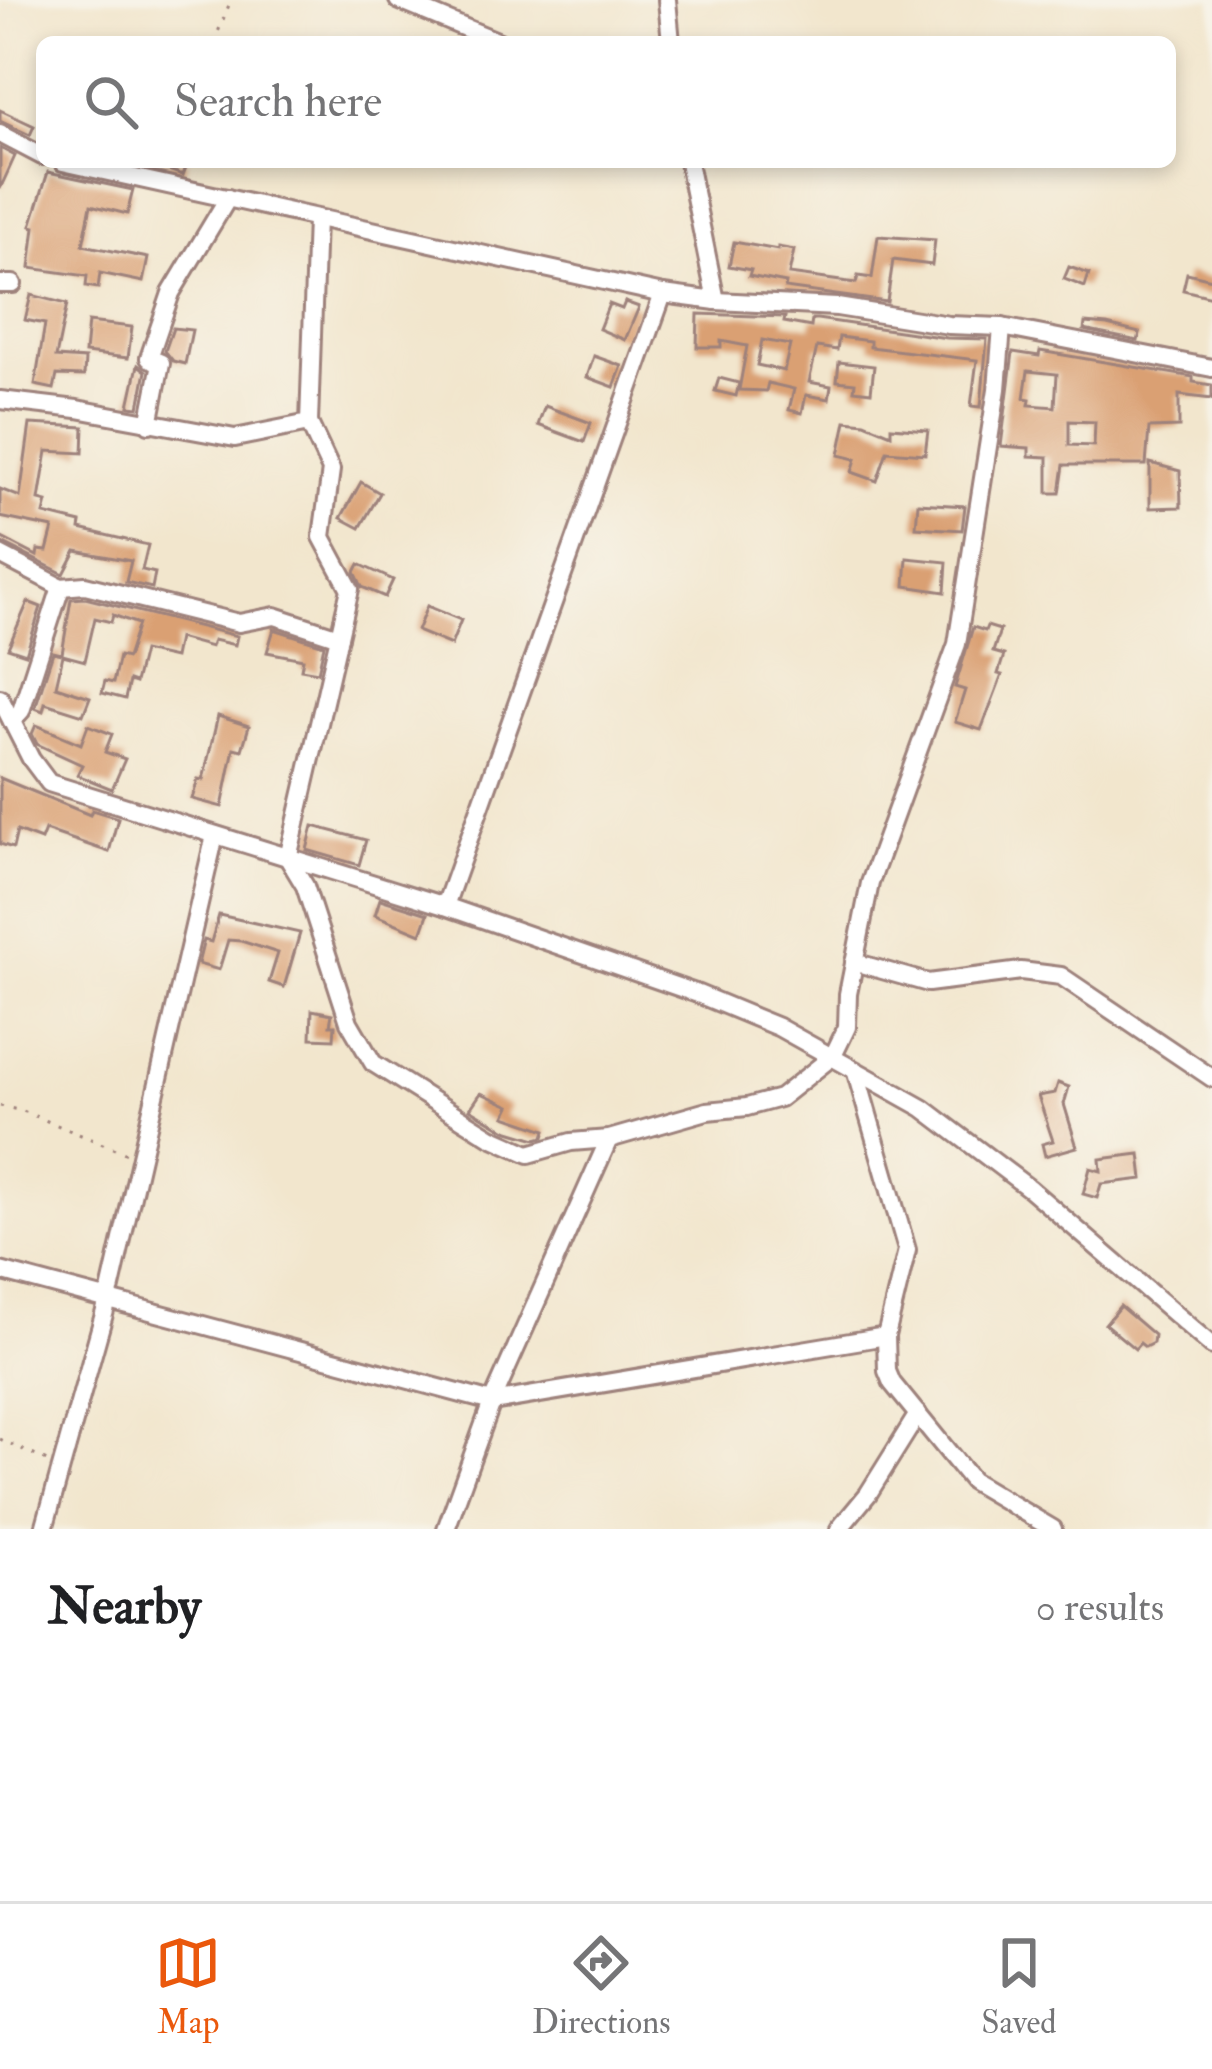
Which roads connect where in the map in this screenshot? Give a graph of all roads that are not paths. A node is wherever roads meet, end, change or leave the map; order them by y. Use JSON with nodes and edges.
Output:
{"nodes":[{"id":1,"x":398,"y":0,"type":"edge"},
{"id":2,"x":667,"y":0,"type":"edge"},
{"id":3,"x":485,"y":36,"type":"edge"},
{"id":4,"x":670,"y":36,"type":"edge"},
{"id":5,"x":0,"y":134,"type":"edge"},
{"id":6,"x":36,"y":153,"type":"edge"},
{"id":7,"x":90,"y":168,"type":"edge"},
{"id":8,"x":689,"y":168,"type":"edge"},
{"id":9,"x":228,"y":198,"type":"junction"},
{"id":10,"x":316,"y":219,"type":"junction"},
{"id":11,"x":662,"y":293,"type":"junction"},
{"id":12,"x":716,"y":301,"type":"junction"},
{"id":13,"x":1002,"y":327,"type":"junction"},
{"id":14,"x":1212,"y":368,"type":"edge"},
{"id":15,"x":0,"y":400,"type":"edge"},
{"id":16,"x":309,"y":423,"type":"junction"},
{"id":17,"x":149,"y":424,"type":"junction"},
{"id":18,"x":0,"y":555,"type":"edge"},
{"id":19,"x":61,"y":587,"type":"junction"},
{"id":20,"x":339,"y":637,"type":"junction"},
{"id":21,"x":0,"y":698,"type":"edge"},
{"id":22,"x":12,"y":722,"type":"junction"},
{"id":23,"x":215,"y":835,"type":"junction"},
{"id":24,"x":288,"y":858,"type":"junction"},
{"id":25,"x":445,"y":906,"type":"junction"},
{"id":26,"x":854,"y":962,"type":"junction"},
{"id":27,"x":833,"y":1057,"type":"junction"},
{"id":28,"x":856,"y":1073,"type":"junction"},
{"id":29,"x":1212,"y":1078,"type":"edge"},
{"id":30,"x":609,"y":1139,"type":"junction"},
{"id":31,"x":0,"y":1271,"type":"edge"},
{"id":32,"x":108,"y":1300,"type":"junction"},
{"id":33,"x":886,"y":1336,"type":"junction"},
{"id":34,"x":1212,"y":1346,"type":"edge"},
{"id":35,"x":492,"y":1402,"type":"junction"},
{"id":36,"x":918,"y":1414,"type":"junction"},
{"id":37,"x":44,"y":1529,"type":"edge"},
{"id":38,"x":446,"y":1529,"type":"edge"},
{"id":39,"x":839,"y":1529,"type":"edge"},
{"id":40,"x":1053,"y":1529,"type":"edge"}],
"edges":[{"from":1,"to":3,"type":"street"},
{"from":2,"to":4,"type":"street"},
{"from":5,"to":6,"type":"street"},
{"from":7,"to":9,"type":"street"},
{"from":8,"to":12,"type":"street"},
{"from":9,"to":10,"type":"street"},
{"from":9,"to":17,"type":"street"},
{"from":10,"to":11,"type":"street"},
{"from":10,"to":16,"type":"street"},
{"from":11,"to":12,"type":"street"},
{"from":11,"to":25,"type":"street"},
{"from":12,"to":13,"type":"street"},
{"from":13,"to":14,"type":"street"},
{"from":13,"to":26,"type":"street"},
{"from":15,"to":17,"type":"street"},
{"from":16,"to":17,"type":"street"},
{"from":16,"to":20,"type":"street"},
{"from":18,"to":19,"type":"street"},
{"from":19,"to":20,"type":"street"},
{"from":19,"to":22,"type":"street"},
{"from":20,"to":24,"type":"street"},
{"from":21,"to":22,"type":"street"},
{"from":22,"to":23,"type":"street"},
{"from":23,"to":24,"type":"street"},
{"from":23,"to":32,"type":"street"},
{"from":24,"to":25,"type":"street"},
{"from":24,"to":30,"type":"street"},
{"from":25,"to":27,"type":"street"},
{"from":26,"to":27,"type":"street"},
{"from":26,"to":29,"type":"street"},
{"from":27,"to":28,"type":"street"},
{"from":27,"to":30,"type":"street"},
{"from":28,"to":33,"type":"street"},
{"from":28,"to":34,"type":"street"},
{"from":30,"to":35,"type":"street"},
{"from":31,"to":32,"type":"street"},
{"from":32,"to":35,"type":"street"},
{"from":32,"to":37,"type":"street"},
{"from":33,"to":35,"type":"street"},
{"from":33,"to":36,"type":"street"},
{"from":35,"to":38,"type":"street"},
{"from":36,"to":39,"type":"street"},
{"from":36,"to":40,"type":"street"}]}
